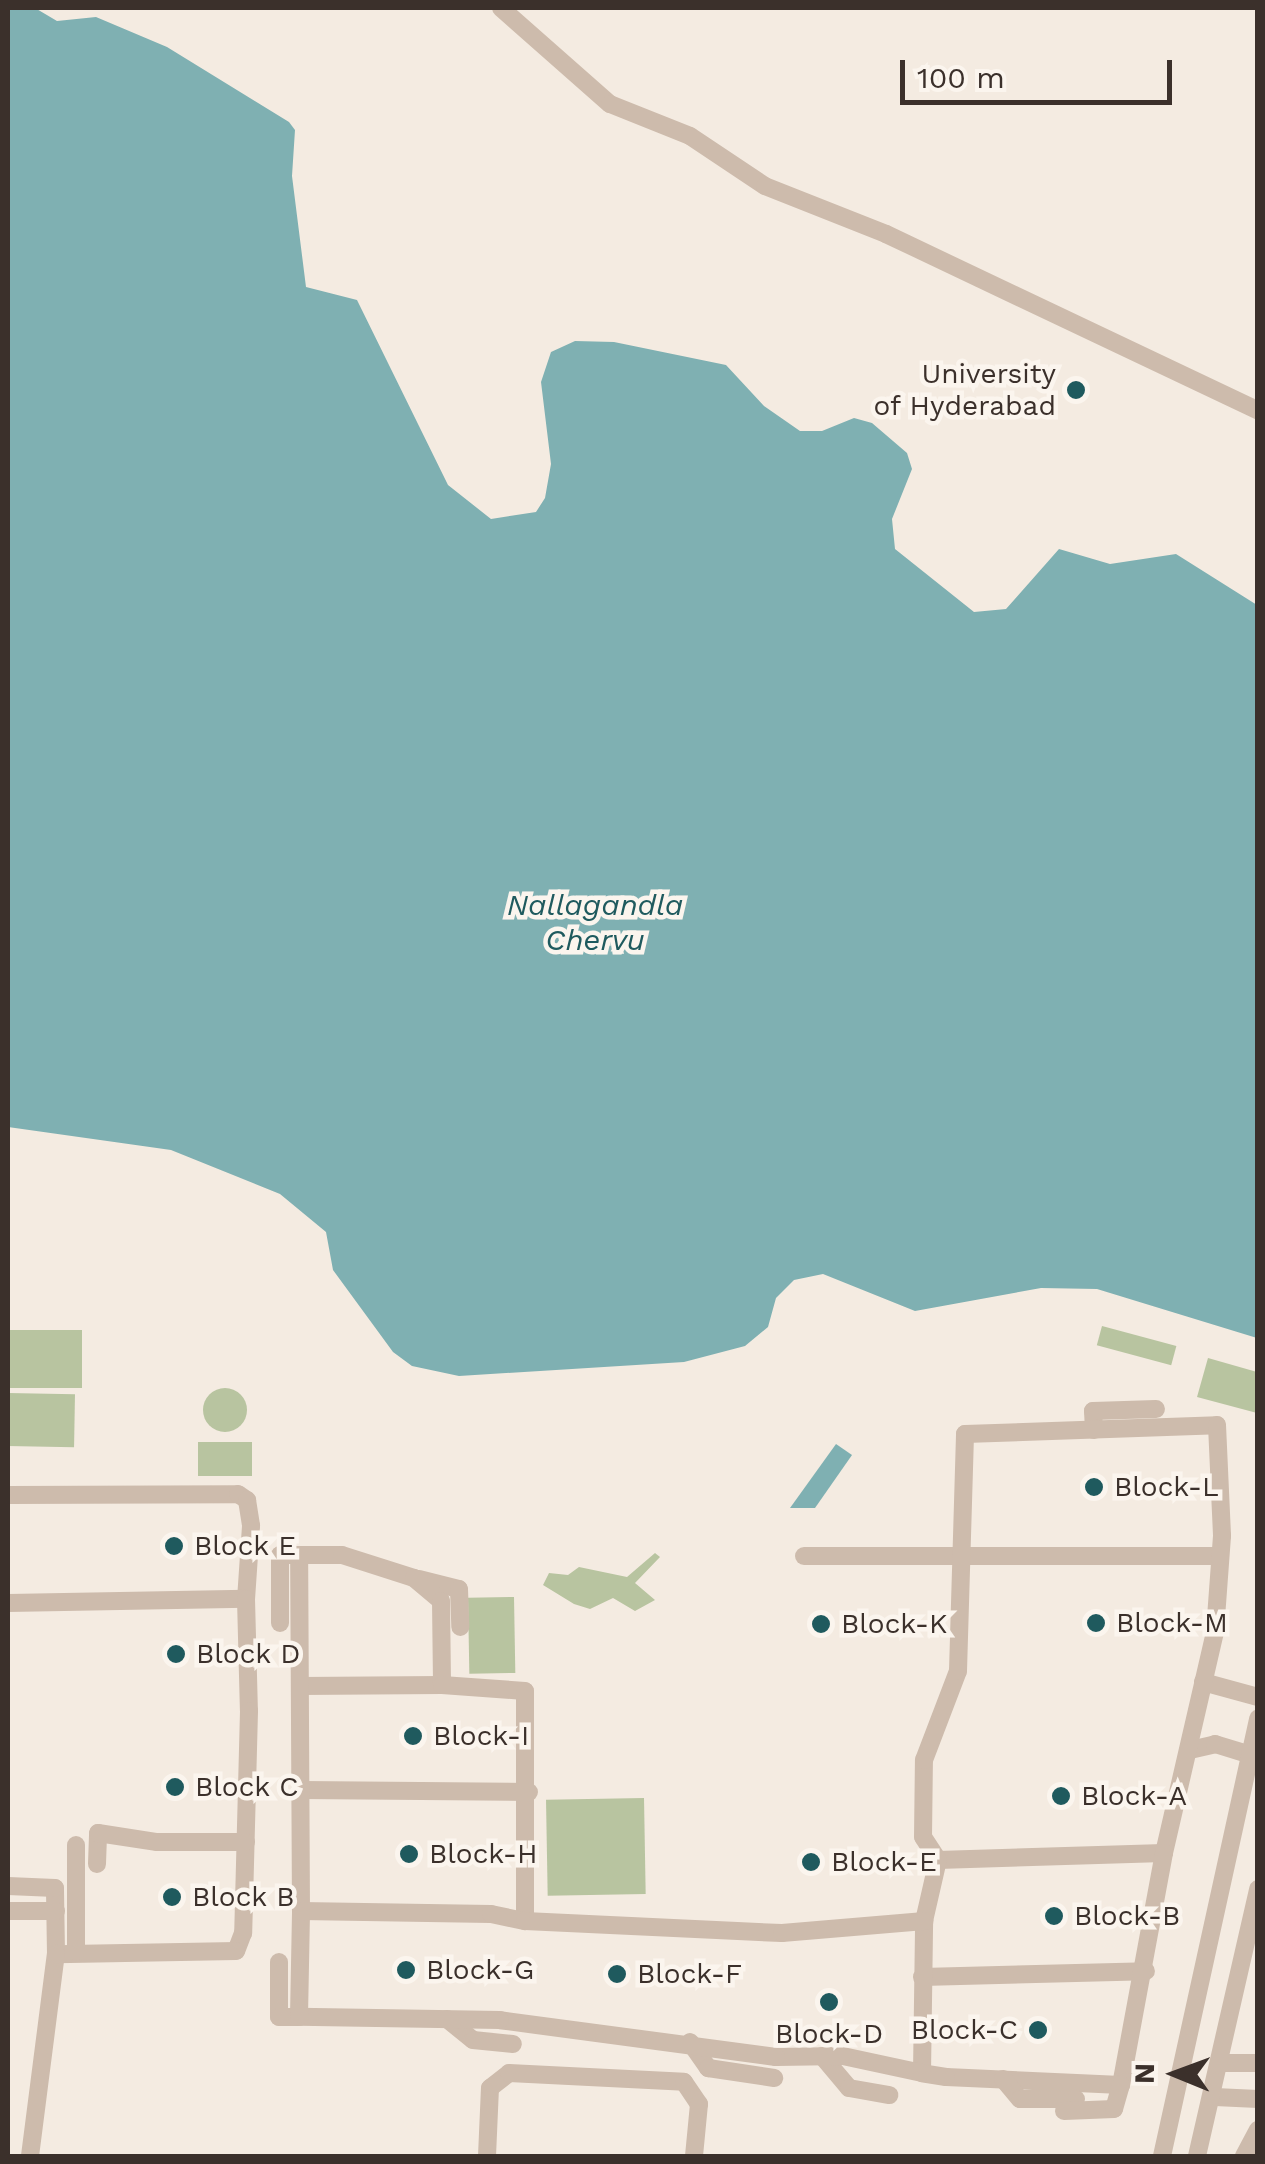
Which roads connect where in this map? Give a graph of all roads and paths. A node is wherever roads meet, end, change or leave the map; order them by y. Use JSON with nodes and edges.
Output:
{"nodes":[{"id":1,"x":501,"y":8,"type":"edge"},
{"id":2,"x":1258,"y":411,"type":"edge"},
{"id":3,"x":1156,"y":1409,"type":"dead end"},
{"id":4,"x":1094,"y":1430,"type":"junction"},
{"id":5,"x":8,"y":1495,"type":"edge"},
{"id":6,"x":300,"y":1555,"type":"junction"},
{"id":7,"x":804,"y":1556,"type":"dead end"},
{"id":8,"x":1220,"y":1556,"type":"junction"},
{"id":9,"x":958,"y":1559,"type":"junction"},
{"id":10,"x":414,"y":1578,"type":"junction"},
{"id":11,"x":246,"y":1599,"type":"junction"},
{"id":12,"x":8,"y":1603,"type":"edge"},
{"id":13,"x":280,"y":1622,"type":"dead end"},
{"id":14,"x":460,"y":1627,"type":"dead end"},
{"id":15,"x":1203,"y":1682,"type":"junction"},
{"id":16,"x":442,"y":1685,"type":"junction"},
{"id":17,"x":300,"y":1686,"type":"junction"},
{"id":18,"x":1258,"y":1697,"type":"edge"},
{"id":19,"x":1258,"y":1718,"type":"edge"},
{"id":20,"x":1190,"y":1750,"type":"junction"},
{"id":21,"x":1251,"y":1755,"type":"junction"},
{"id":22,"x":302,"y":1790,"type":"junction"},
{"id":23,"x":529,"y":1792,"type":"junction"},
{"id":24,"x":246,"y":1842,"type":"junction"},
{"id":25,"x":76,"y":1845,"type":"dead end"},
{"id":26,"x":1164,"y":1853,"type":"junction"},
{"id":27,"x":938,"y":1860,"type":"junction"},
{"id":28,"x":97,"y":1864,"type":"dead end"},
{"id":29,"x":8,"y":1886,"type":"edge"},
{"id":30,"x":1258,"y":1889,"type":"edge"},
{"id":31,"x":8,"y":1911,"type":"edge"},
{"id":32,"x":56,"y":1911,"type":"junction"},
{"id":33,"x":301,"y":1911,"type":"junction"},
{"id":34,"x":525,"y":1921,"type":"junction"},
{"id":35,"x":924,"y":1921,"type":"junction"},
{"id":36,"x":76,"y":1952,"type":"junction"},
{"id":37,"x":56,"y":1954,"type":"junction"},
{"id":38,"x":1208,"y":1955,"type":"junction"},
{"id":39,"x":279,"y":1962,"type":"dead end"},
{"id":40,"x":1241,"y":1963,"type":"junction"},
{"id":41,"x":1146,"y":1971,"type":"junction"},
{"id":42,"x":922,"y":1977,"type":"junction"},
{"id":43,"x":299,"y":2017,"type":"junction"},
{"id":44,"x":447,"y":2019,"type":"junction"},
{"id":45,"x":690,"y":2042,"type":"junction"},
{"id":46,"x":512,"y":2044,"type":"dead end"},
{"id":47,"x":822,"y":2056,"type":"junction"},
{"id":48,"x":1220,"y":2063,"type":"junction"},
{"id":49,"x":1258,"y":2063,"type":"edge"},
{"id":50,"x":922,"y":2073,"type":"junction"},
{"id":51,"x":774,"y":2078,"type":"dead end"},
{"id":52,"x":1003,"y":2080,"type":"junction"},
{"id":53,"x":1121,"y":2085,"type":"junction"},
{"id":54,"x":889,"y":2094,"type":"dead end"},
{"id":55,"x":1215,"y":2097,"type":"junction"},
{"id":56,"x":1258,"y":2099,"type":"edge"},
{"id":57,"x":1258,"y":2130,"type":"edge"},
{"id":58,"x":30,"y":2156,"type":"edge"},
{"id":59,"x":487,"y":2156,"type":"edge"},
{"id":60,"x":694,"y":2156,"type":"edge"},
{"id":61,"x":1162,"y":2156,"type":"edge"},
{"id":62,"x":1197,"y":2156,"type":"edge"},
{"id":63,"x":1244,"y":2156,"type":"edge"}],
"edges":[{"from":1,"to":2,"type":"street"},
{"from":3,"to":4,"type":"street"},
{"from":4,"to":8,"type":"street"},
{"from":4,"to":9,"type":"street"},
{"from":5,"to":11,"type":"street"},
{"from":6,"to":10,"type":"street"},
{"from":6,"to":13,"type":"street"},
{"from":6,"to":17,"type":"street"},
{"from":7,"to":9,"type":"street"},
{"from":8,"to":9,"type":"street"},
{"from":8,"to":15,"type":"street"},
{"from":9,"to":27,"type":"street"},
{"from":10,"to":14,"type":"street"},
{"from":10,"to":16,"type":"street"},
{"from":11,"to":12,"type":"street"},
{"from":11,"to":24,"type":"street"},
{"from":15,"to":18,"type":"street"},
{"from":15,"to":20,"type":"street"},
{"from":16,"to":17,"type":"street"},
{"from":16,"to":23,"type":"street"},
{"from":17,"to":22,"type":"street"},
{"from":19,"to":21,"type":"street"},
{"from":20,"to":21,"type":"street"},
{"from":20,"to":26,"type":"street"},
{"from":21,"to":38,"type":"street"},
{"from":22,"to":23,"type":"street"},
{"from":22,"to":33,"type":"street"},
{"from":23,"to":34,"type":"street"},
{"from":24,"to":28,"type":"street"},
{"from":24,"to":36,"type":"street"},
{"from":25,"to":36,"type":"street"},
{"from":26,"to":27,"type":"street"},
{"from":26,"to":41,"type":"street"},
{"from":27,"to":35,"type":"street"},
{"from":29,"to":32,"type":"street"},
{"from":30,"to":40,"type":"street"},
{"from":31,"to":32,"type":"street"},
{"from":32,"to":37,"type":"street"},
{"from":33,"to":34,"type":"street"},
{"from":33,"to":43,"type":"street"},
{"from":34,"to":35,"type":"street"},
{"from":35,"to":42,"type":"street"},
{"from":36,"to":37,"type":"street"},
{"from":37,"to":58,"type":"street"},
{"from":38,"to":40,"type":"street"},
{"from":38,"to":61,"type":"street"},
{"from":39,"to":43,"type":"street"},
{"from":40,"to":48,"type":"street"},
{"from":41,"to":42,"type":"street"},
{"from":41,"to":53,"type":"street"},
{"from":42,"to":50,"type":"street"},
{"from":43,"to":44,"type":"street"},
{"from":44,"to":45,"type":"street"},
{"from":44,"to":46,"type":"street"},
{"from":45,"to":47,"type":"street"},
{"from":45,"to":51,"type":"street"},
{"from":47,"to":50,"type":"street"},
{"from":47,"to":54,"type":"street"},
{"from":48,"to":49,"type":"street"},
{"from":48,"to":55,"type":"street"},
{"from":50,"to":52,"type":"street"},
{"from":52,"to":53,"type":"street"},
{"from":52,"to":53,"type":"street"},
{"from":55,"to":56,"type":"street"},
{"from":55,"to":62,"type":"street"},
{"from":57,"to":63,"type":"street"},
{"from":59,"to":60,"type":"street"}]}
